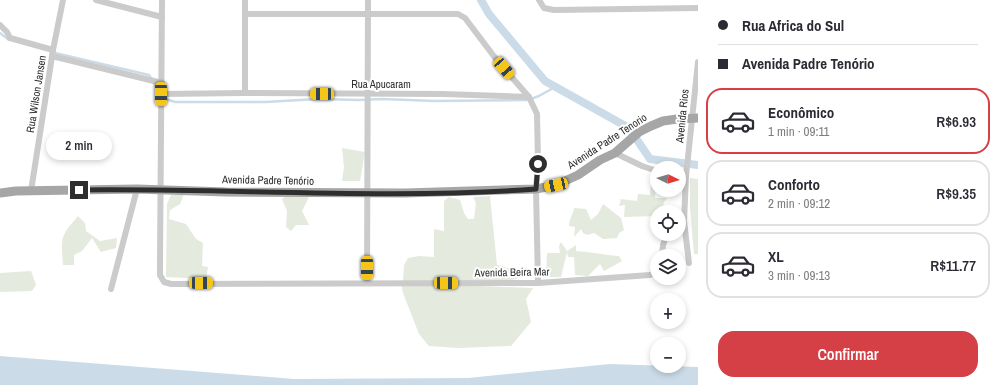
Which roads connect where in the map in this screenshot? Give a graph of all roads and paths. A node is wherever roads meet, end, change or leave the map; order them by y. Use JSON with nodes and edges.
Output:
{"nodes":[{"id":1,"x":62,"y":0,"type":"edge"},
{"id":2,"x":96,"y":0,"type":"edge"},
{"id":3,"x":162,"y":0,"type":"edge"},
{"id":4,"x":246,"y":0,"type":"edge"},
{"id":5,"x":368,"y":0,"type":"edge"},
{"id":6,"x":539,"y":0,"type":"edge"},
{"id":7,"x":698,"y":8,"type":"edge"},
{"id":8,"x":368,"y":13,"type":"junction"},
{"id":9,"x":245,"y":14,"type":"junction"},
{"id":10,"x":162,"y":17,"type":"junction"},
{"id":11,"x":0,"y":25,"type":"edge"},
{"id":12,"x":52,"y":53,"type":"junction"},
{"id":13,"x":698,"y":62,"type":"edge"},
{"id":14,"x":162,"y":83,"type":"junction"},
{"id":15,"x":245,"y":93,"type":"junction"},
{"id":16,"x":161,"y":94,"type":"junction"},
{"id":17,"x":368,"y":94,"type":"junction"},
{"id":18,"x":529,"y":97,"type":"junction"},
{"id":19,"x":695,"y":118,"type":"edge"},
{"id":20,"x":614,"y":154,"type":"junction"},
{"id":21,"x":650,"y":169,"type":"edge"},
{"id":22,"x":687,"y":173,"type":"joint"},
{"id":23,"x":137,"y":189,"type":"junction"},
{"id":24,"x":536,"y":189,"type":"junction"},
{"id":25,"x":161,"y":190,"type":"junction"},
{"id":26,"x":31,"y":191,"type":"junction"},
{"id":27,"x":0,"y":193,"type":"edge"},
{"id":28,"x":367,"y":193,"type":"junction"},
{"id":29,"x":684,"y":205,"type":"edge"},
{"id":30,"x":686,"y":241,"type":"edge"},
{"id":31,"x":690,"y":263,"type":"dead end"},
{"id":32,"x":650,"y":275,"type":"edge"},
{"id":33,"x":367,"y":283,"type":"junction"},
{"id":34,"x":538,"y":283,"type":"junction"},
{"id":35,"x":111,"y":289,"type":"dead end"}],
"edges":[{"from":1,"to":12,"type":"street","name":"Rua Wilson Jansen"},
{"from":2,"to":10,"type":"street"},
{"from":3,"to":10,"type":"street"},
{"from":4,"to":9,"type":"street"},
{"from":5,"to":8,"type":"street"},
{"from":6,"to":7,"type":"street"},
{"from":8,"to":9,"type":"street"},
{"from":8,"to":17,"type":"street"},
{"from":8,"to":18,"type":"street"},
{"from":9,"to":15,"type":"street"},
{"from":10,"to":14,"type":"street"},
{"from":11,"to":12,"type":"street"},
{"from":12,"to":14,"type":"street"},
{"from":12,"to":26,"type":"street","name":"Rua Wilson Jansen"},
{"from":13,"to":19,"type":"street","name":"Avenida Rios"},
{"from":14,"to":16,"type":"street"},
{"from":15,"to":16,"type":"street","name":"Rua Apucaram"},
{"from":15,"to":17,"type":"street","name":"Rua Apucaram"},
{"from":16,"to":25,"type":"street"},
{"from":17,"to":18,"type":"street","name":"Rua Apucaram"},
{"from":17,"to":28,"type":"street"},
{"from":18,"to":24,"type":"street"},
{"from":19,"to":20,"type":"main road","name":"Avenida Padre Tenorio"},
{"from":19,"to":22,"type":"street","name":"Avenida Rios"},
{"from":20,"to":21,"type":"street"},
{"from":20,"to":24,"type":"main road","name":"Avenida Padre Tenorio"},
{"from":22,"to":29,"type":"street","name":"Avenida Rios"},
{"from":23,"to":25,"type":"main road","name":"Avenida Padre Tenório"},
{"from":23,"to":26,"type":"main road","name":"Avenida Padre Tenório"},
{"from":23,"to":35,"type":"street"},
{"from":24,"to":28,"type":"main road","name":"Avenida Padre Tenório"},
{"from":24,"to":34,"type":"street"},
{"from":25,"to":28,"type":"main road","name":"Avenida Padre Tenório"},
{"from":25,"to":33,"type":"street","name":"Avenida Beira Mar"},
{"from":26,"to":27,"type":"main road","name":"Avenida Padre Tenório"},
{"from":28,"to":33,"type":"street"},
{"from":30,"to":31,"type":"street","name":"Avenida Rios"},
{"from":32,"to":34,"type":"street","name":"Avenida Beira Mar"},
{"from":33,"to":34,"type":"street","name":"Avenida Beira Mar"}]}
